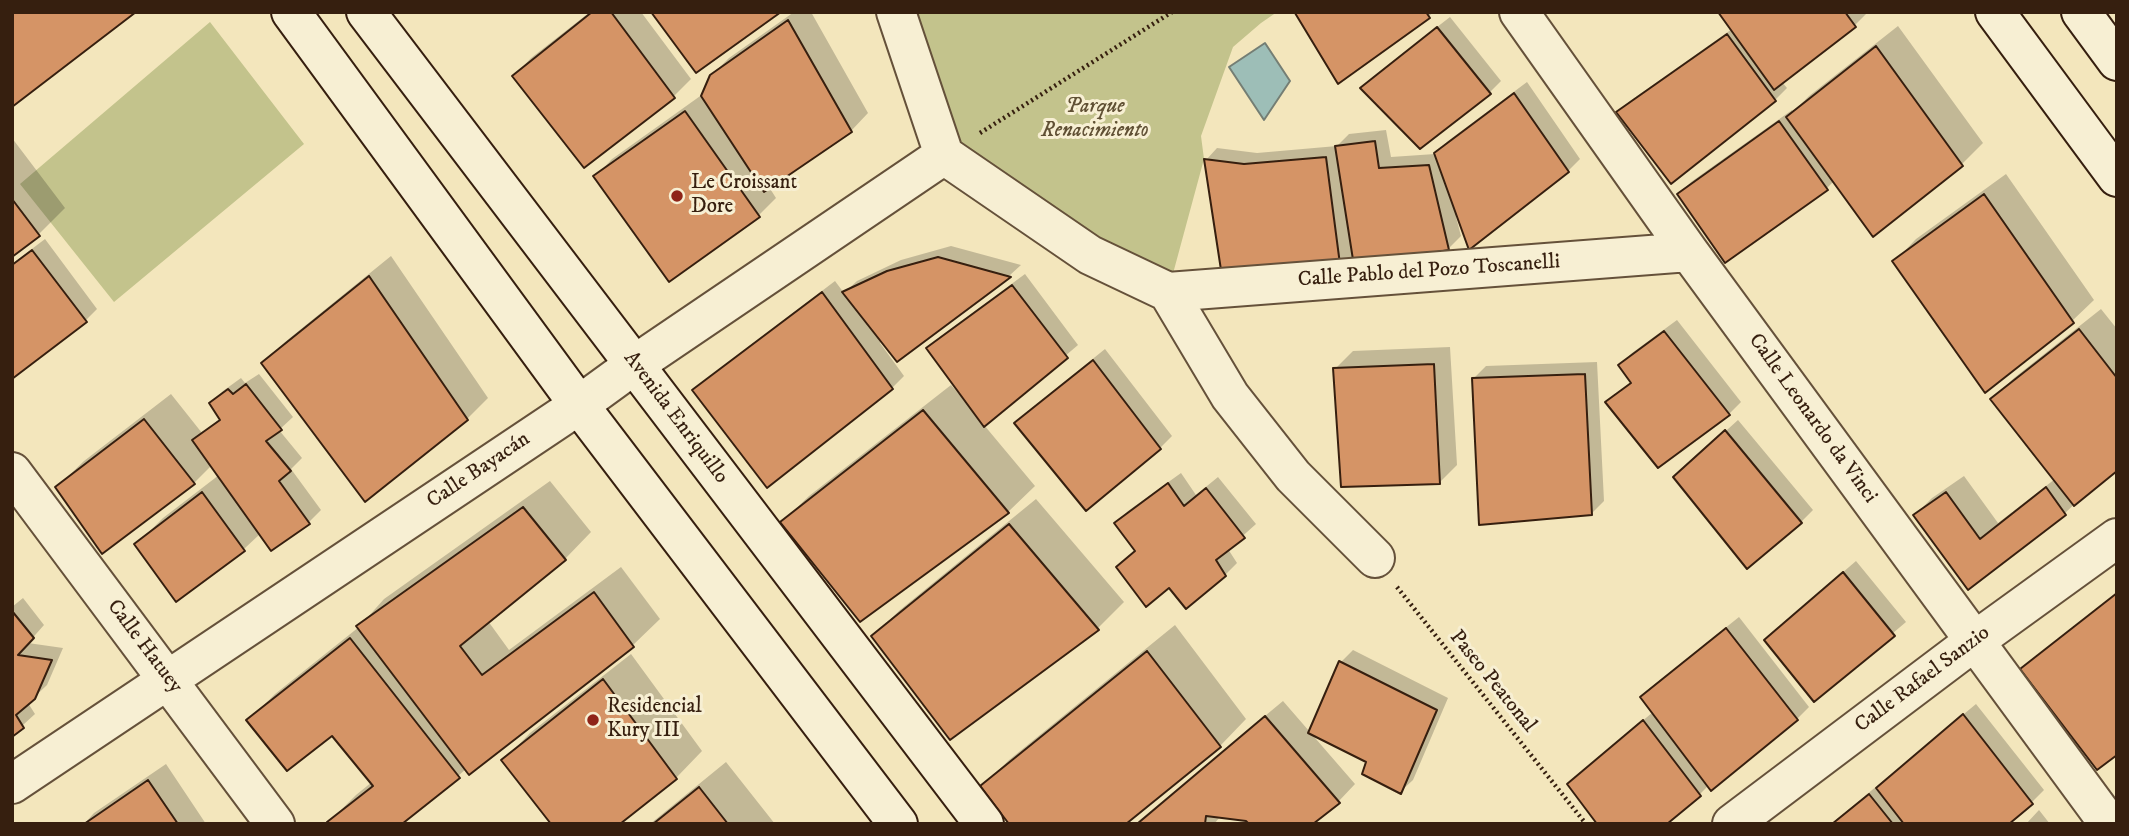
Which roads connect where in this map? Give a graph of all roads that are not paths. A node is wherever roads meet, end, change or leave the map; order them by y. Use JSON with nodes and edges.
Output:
{"nodes":[{"id":1,"x":291,"y":12,"type":"edge"},
{"id":2,"x":366,"y":12,"type":"edge"},
{"id":3,"x":896,"y":12,"type":"edge"},
{"id":4,"x":1519,"y":12,"type":"edge"},
{"id":5,"x":1995,"y":12,"type":"edge"},
{"id":6,"x":2081,"y":12,"type":"edge"},
{"id":7,"x":2117,"y":61,"type":"edge"},
{"id":8,"x":944,"y":155,"type":"junction"},
{"id":9,"x":2117,"y":177,"type":"edge"},
{"id":10,"x":1689,"y":252,"type":"junction"},
{"id":11,"x":1168,"y":292,"type":"junction"},
{"id":12,"x":634,"y":365,"type":"junction"},
{"id":13,"x":579,"y":405,"type":"junction"},
{"id":14,"x":12,"y":472,"type":"edge"},
{"id":15,"x":2117,"y":538,"type":"edge"},
{"id":16,"x":1375,"y":558,"type":"road end"},
{"id":17,"x":1976,"y":640,"type":"junction"},
{"id":18,"x":168,"y":679,"type":"junction"},
{"id":19,"x":12,"y":784,"type":"edge"},
{"id":20,"x":275,"y":824,"type":"edge"},
{"id":21,"x":898,"y":824,"type":"edge"},
{"id":22,"x":984,"y":824,"type":"edge"},
{"id":23,"x":1732,"y":824,"type":"edge"},
{"id":24,"x":2109,"y":824,"type":"edge"}],
"edges":[{"from":1,"to":13,"type":"street"},
{"from":2,"to":12,"type":"street","name":"Avenida Enriquillo"},
{"from":3,"to":8,"type":"street"},
{"from":4,"to":10,"type":"street","name":"Calle Leonardo da Vinci"},
{"from":5,"to":9,"type":"street"},
{"from":6,"to":7,"type":"street"},
{"from":8,"to":11,"type":"street"},
{"from":8,"to":12,"type":"street","name":"Calle Bayacán"},
{"from":10,"to":11,"type":"street","name":"Calle Pablo del Pozo Toscanelli"},
{"from":10,"to":17,"type":"street","name":"Calle Leonardo da Vinci"},
{"from":11,"to":16,"type":"street"},
{"from":12,"to":13,"type":"street","name":"Calle Bayacán"},
{"from":12,"to":22,"type":"street","name":"Avenida Enriquillo"},
{"from":13,"to":18,"type":"street","name":"Calle Bayacán"},
{"from":13,"to":21,"type":"street"},
{"from":14,"to":18,"type":"street","name":"Calle Hatuey"},
{"from":15,"to":17,"type":"street","name":"Calle Rafael Sanzio"},
{"from":17,"to":23,"type":"street","name":"Calle Rafael Sanzio"},
{"from":17,"to":24,"type":"street","name":"Calle Leonardo da Vinci"},
{"from":18,"to":19,"type":"street","name":"Calle Bayacán"},
{"from":18,"to":20,"type":"street","name":"Calle Hatuey"}]}
